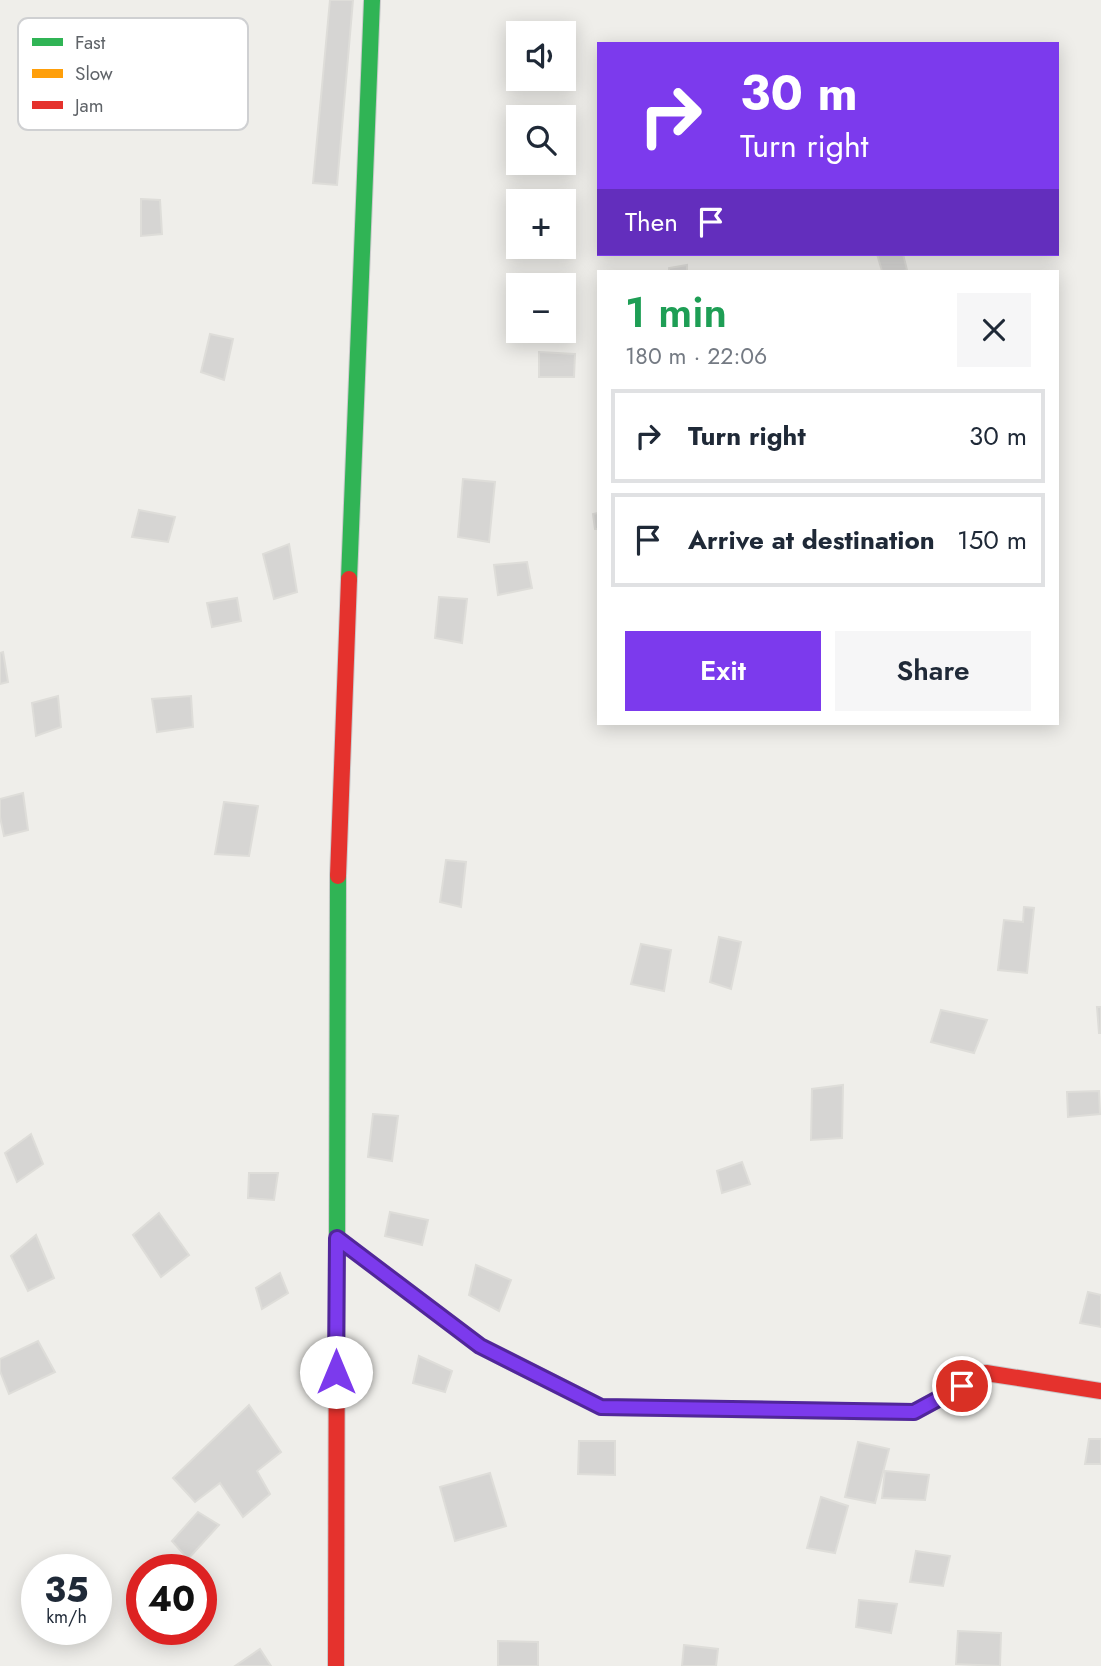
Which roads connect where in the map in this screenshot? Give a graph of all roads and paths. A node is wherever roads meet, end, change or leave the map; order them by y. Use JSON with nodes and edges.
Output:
{"nodes":[{"id":1,"x":372,"y":0,"type":"edge"},
{"id":2,"x":337,"y":1238,"type":"junction"},
{"id":3,"x":1101,"y":1391,"type":"edge"},
{"id":4,"x":335,"y":1666,"type":"edge"}],
"edges":[{"from":1,"to":2,"type":"street"},
{"from":2,"to":3,"type":"street"},
{"from":2,"to":4,"type":"street"}]}
